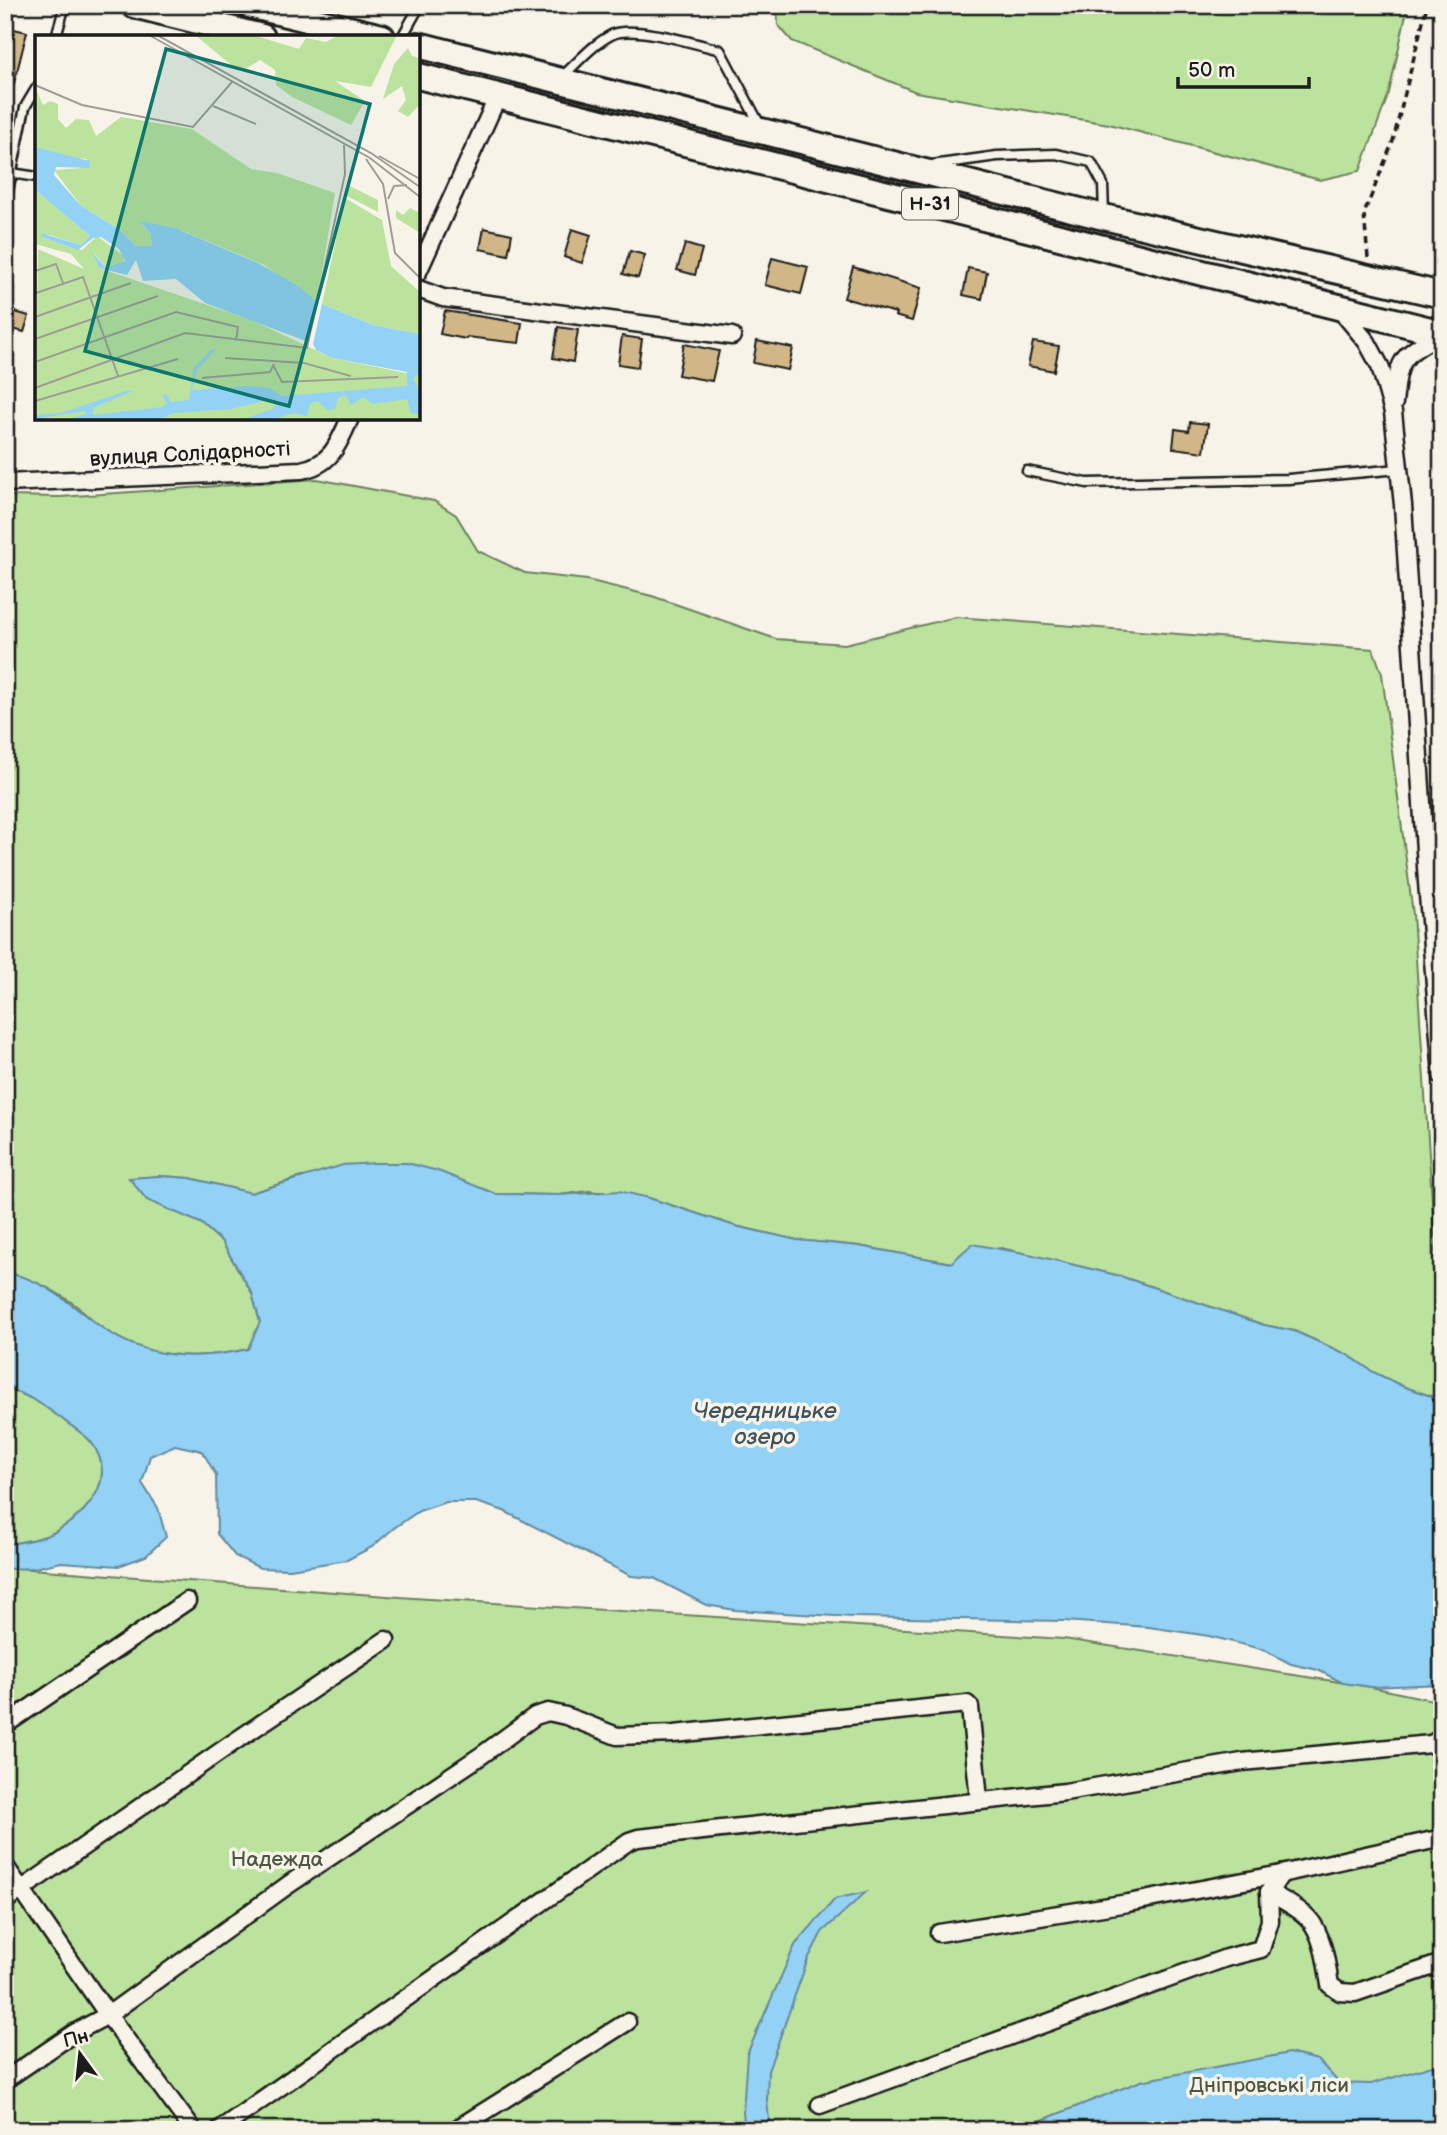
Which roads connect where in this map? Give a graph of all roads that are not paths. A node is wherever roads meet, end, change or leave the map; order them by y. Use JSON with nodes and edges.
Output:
{"nodes":[{"id":1,"x":65,"y":5,"type":"edge"},
{"id":2,"x":134,"y":5,"type":"edge"},
{"id":3,"x":249,"y":5,"type":"edge"},
{"id":4,"x":420,"y":5,"type":"edge"},
{"id":5,"x":57,"y":35,"type":"edge"},
{"id":6,"x":251,"y":35,"type":"edge"},
{"id":7,"x":374,"y":35,"type":"edge"},
{"id":8,"x":403,"y":35,"type":"edge"},
{"id":9,"x":420,"y":45,"type":"edge"},
{"id":10,"x":420,"y":76,"type":"edge"},
{"id":11,"x":560,"y":79,"type":"junction"},
{"id":12,"x":35,"y":90,"type":"edge"},
{"id":13,"x":498,"y":96,"type":"junction"},
{"id":14,"x":764,"y":131,"type":"junction"},
{"id":15,"x":910,"y":167,"type":"junction"},
{"id":16,"x":8,"y":172,"type":"edge"},
{"id":17,"x":35,"y":177,"type":"edge"},
{"id":18,"x":5,"y":206,"type":"edge"},
{"id":19,"x":1104,"y":217,"type":"junction"},
{"id":20,"x":420,"y":268,"type":"edge"},
{"id":21,"x":420,"y":290,"type":"edge"},
{"id":22,"x":1442,"y":295,"type":"edge"},
{"id":23,"x":1338,"y":307,"type":"junction"},
{"id":24,"x":732,"y":336,"type":"dead end"},
{"id":25,"x":1440,"y":336,"type":"edge"},
{"id":26,"x":1393,"y":412,"type":"junction"},
{"id":27,"x":349,"y":420,"type":"edge"},
{"id":28,"x":1399,"y":469,"type":"junction"},
{"id":29,"x":1027,"y":471,"type":"dead end"},
{"id":30,"x":5,"y":483,"type":"edge"},
{"id":31,"x":1442,"y":1076,"type":"edge"},
{"id":32,"x":187,"y":1601,"type":"dead end"},
{"id":33,"x":386,"y":1640,"type":"dead end"},
{"id":34,"x":5,"y":1725,"type":"edge"},
{"id":35,"x":1442,"y":1738,"type":"edge"},
{"id":36,"x":979,"y":1800,"type":"junction"},
{"id":37,"x":1442,"y":1838,"type":"edge"},
{"id":38,"x":5,"y":1866,"type":"edge"},
{"id":39,"x":1280,"y":1874,"type":"junction"},
{"id":40,"x":22,"y":1890,"type":"junction"},
{"id":41,"x":1269,"y":1892,"type":"junction"},
{"id":42,"x":5,"y":1901,"type":"edge"},
{"id":43,"x":939,"y":1933,"type":"dead end"},
{"id":44,"x":1442,"y":1964,"type":"edge"},
{"id":45,"x":108,"y":2015,"type":"junction"},
{"id":46,"x":627,"y":2022,"type":"dead end"},
{"id":47,"x":5,"y":2080,"type":"edge"},
{"id":48,"x":820,"y":2105,"type":"dead end"},
{"id":49,"x":193,"y":2130,"type":"edge"},
{"id":50,"x":219,"y":2130,"type":"edge"},
{"id":51,"x":455,"y":2130,"type":"edge"}],
"edges":[{"from":1,"to":5,"type":"lane"},
{"from":2,"to":6,"type":"main road"},
{"from":3,"to":7,"type":"main road"},
{"from":4,"to":8,"type":"lane"},
{"from":9,"to":11,"type":"main road","number":"Н-31"},
{"from":10,"to":13,"type":"main road","number":"Н-31"},
{"from":11,"to":14,"type":"main road","number":"Н-31"},
{"from":11,"to":14,"type":"lane"},
{"from":12,"to":16,"type":"lane"},
{"from":13,"to":20,"type":"street"},
{"from":13,"to":23,"type":"main road","number":"Н-31"},
{"from":14,"to":15,"type":"main road","number":"Н-31"},
{"from":15,"to":19,"type":"main road","number":"Н-31"},
{"from":15,"to":19,"type":"lane"},
{"from":16,"to":17,"type":"lane"},
{"from":16,"to":18,"type":"lane"},
{"from":19,"to":22,"type":"main road","number":"Н-31"},
{"from":21,"to":24,"type":"street"},
{"from":23,"to":25,"type":"main road","number":"Н-31"},
{"from":23,"to":26,"type":"street"},
{"from":25,"to":26,"type":"street"},
{"from":26,"to":28,"type":"street"},
{"from":27,"to":30,"type":"street","name":"вулиця Солідарності"},
{"from":28,"to":29,"type":"lane"},
{"from":28,"to":31,"type":"street"},
{"from":32,"to":34,"type":"street"},
{"from":33,"to":40,"type":"street"},
{"from":35,"to":36,"type":"street"},
{"from":36,"to":45,"type":"street"},
{"from":36,"to":50,"type":"street"},
{"from":37,"to":39,"type":"street"},
{"from":38,"to":40,"type":"street"},
{"from":39,"to":41,"type":"street"},
{"from":39,"to":43,"type":"street"},
{"from":40,"to":42,"type":"street"},
{"from":40,"to":45,"type":"street"},
{"from":41,"to":44,"type":"street"},
{"from":41,"to":48,"type":"street"},
{"from":45,"to":47,"type":"street"},
{"from":45,"to":49,"type":"street"},
{"from":46,"to":51,"type":"street"}]}
